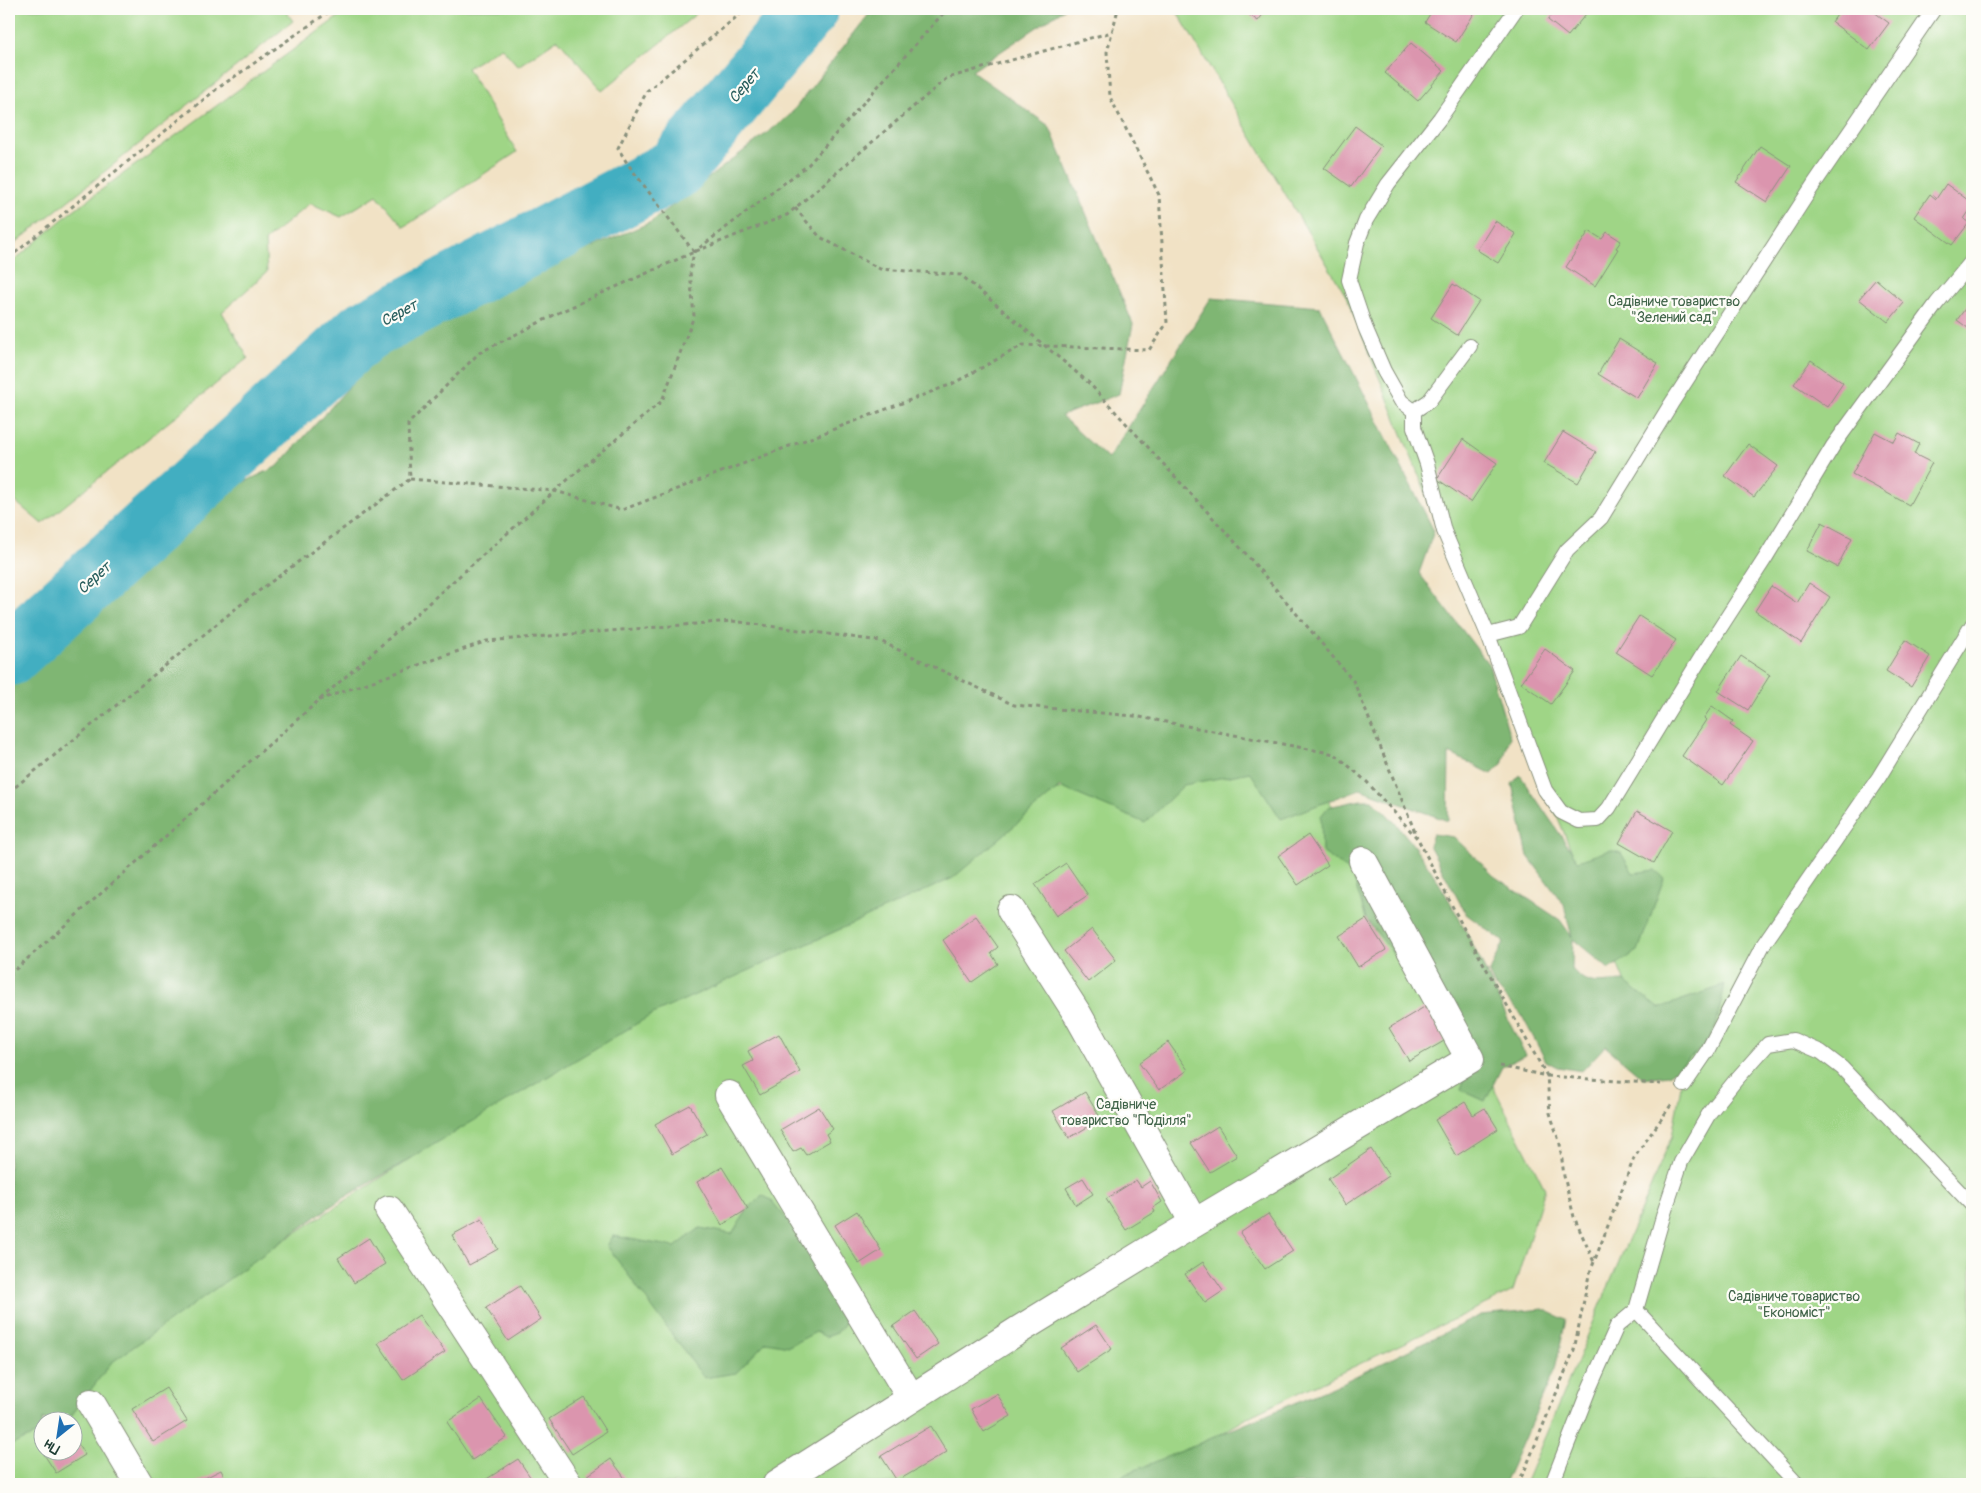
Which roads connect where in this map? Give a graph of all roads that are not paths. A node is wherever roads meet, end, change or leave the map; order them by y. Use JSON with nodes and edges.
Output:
{"nodes":[{"id":1,"x":1516,"y":9,"type":"edge"},
{"id":2,"x":1934,"y":9,"type":"edge"},
{"id":3,"x":1972,"y":261,"type":"edge"},
{"id":4,"x":1470,"y":346,"type":"dead end"},
{"id":5,"x":1414,"y":411,"type":"junction"},
{"id":6,"x":1972,"y":625,"type":"edge"},
{"id":7,"x":1488,"y":635,"type":"junction"},
{"id":8,"x":1363,"y":861,"type":"dead end"},
{"id":9,"x":1011,"y":910,"type":"dead end"},
{"id":10,"x":1684,"y":1085,"type":"road end"},
{"id":11,"x":729,"y":1095,"type":"dead end"},
{"id":12,"x":1972,"y":1205,"type":"edge"},
{"id":13,"x":389,"y":1210,"type":"dead end"},
{"id":14,"x":1194,"y":1223,"type":"junction"},
{"id":15,"x":1636,"y":1310,"type":"junction"},
{"id":16,"x":911,"y":1398,"type":"junction"},
{"id":17,"x":91,"y":1403,"type":"dead end"},
{"id":18,"x":139,"y":1484,"type":"edge"},
{"id":19,"x":568,"y":1484,"type":"edge"},
{"id":20,"x":778,"y":1484,"type":"edge"},
{"id":21,"x":1552,"y":1484,"type":"edge"},
{"id":22,"x":1797,"y":1484,"type":"edge"}],
"edges":[{"from":1,"to":5,"type":"lane"},
{"from":2,"to":7,"type":"lane"},
{"from":3,"to":7,"type":"lane"},
{"from":4,"to":5,"type":"lane"},
{"from":5,"to":7,"type":"lane"},
{"from":6,"to":10,"type":"lane"},
{"from":8,"to":14,"type":"street"},
{"from":9,"to":14,"type":"street"},
{"from":11,"to":16,"type":"street"},
{"from":12,"to":15,"type":"lane"},
{"from":13,"to":19,"type":"street"},
{"from":14,"to":16,"type":"street"},
{"from":15,"to":21,"type":"lane"},
{"from":15,"to":22,"type":"lane"},
{"from":16,"to":20,"type":"street"},
{"from":17,"to":18,"type":"street"}]}
